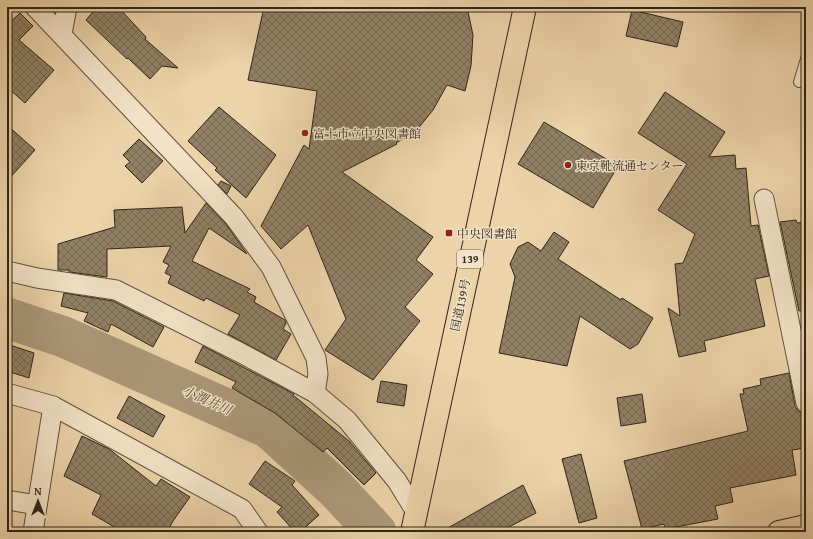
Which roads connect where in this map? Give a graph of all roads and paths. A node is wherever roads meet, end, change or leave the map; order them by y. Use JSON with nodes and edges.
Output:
{"nodes":[{"id":1,"x":35,"y":7,"type":"edge"},
{"id":2,"x":67,"y":7,"type":"edge"},
{"id":3,"x":525,"y":7,"type":"edge"},
{"id":4,"x":62,"y":34,"type":"junction"},
{"id":5,"x":806,"y":59,"type":"edge"},
{"id":6,"x":799,"y":82,"type":"dead end"},
{"id":7,"x":764,"y":200,"type":"dead end"},
{"id":8,"x":7,"y":271,"type":"edge"},
{"id":9,"x":7,"y":393,"type":"edge"},
{"id":10,"x":315,"y":393,"type":"junction"},
{"id":11,"x":806,"y":403,"type":"edge"},
{"id":12,"x":53,"y":406,"type":"junction"},
{"id":13,"x":7,"y":500,"type":"edge"},
{"id":14,"x":37,"y":505,"type":"junction"},
{"id":15,"x":414,"y":522,"type":"edge"},
{"id":16,"x":806,"y":526,"type":"edge"},
{"id":17,"x":33,"y":532,"type":"edge"},
{"id":18,"x":258,"y":532,"type":"edge"},
{"id":19,"x":779,"y":532,"type":"edge"}],
"edges":[{"from":1,"to":4,"type":"street"},
{"from":2,"to":4,"type":"street"},
{"from":3,"to":15,"type":"main road","name":"国道139号","number":"139"},
{"from":4,"to":10,"type":"street"},
{"from":5,"to":6,"type":"lane"},
{"from":7,"to":11,"type":"street"},
{"from":8,"to":10,"type":"street"},
{"from":9,"to":12,"type":"street"},
{"from":10,"to":15,"type":"street"},
{"from":12,"to":14,"type":"street"},
{"from":12,"to":18,"type":"street"},
{"from":13,"to":14,"type":"street"},
{"from":14,"to":17,"type":"street"},
{"from":16,"to":19,"type":"main road"}]}
